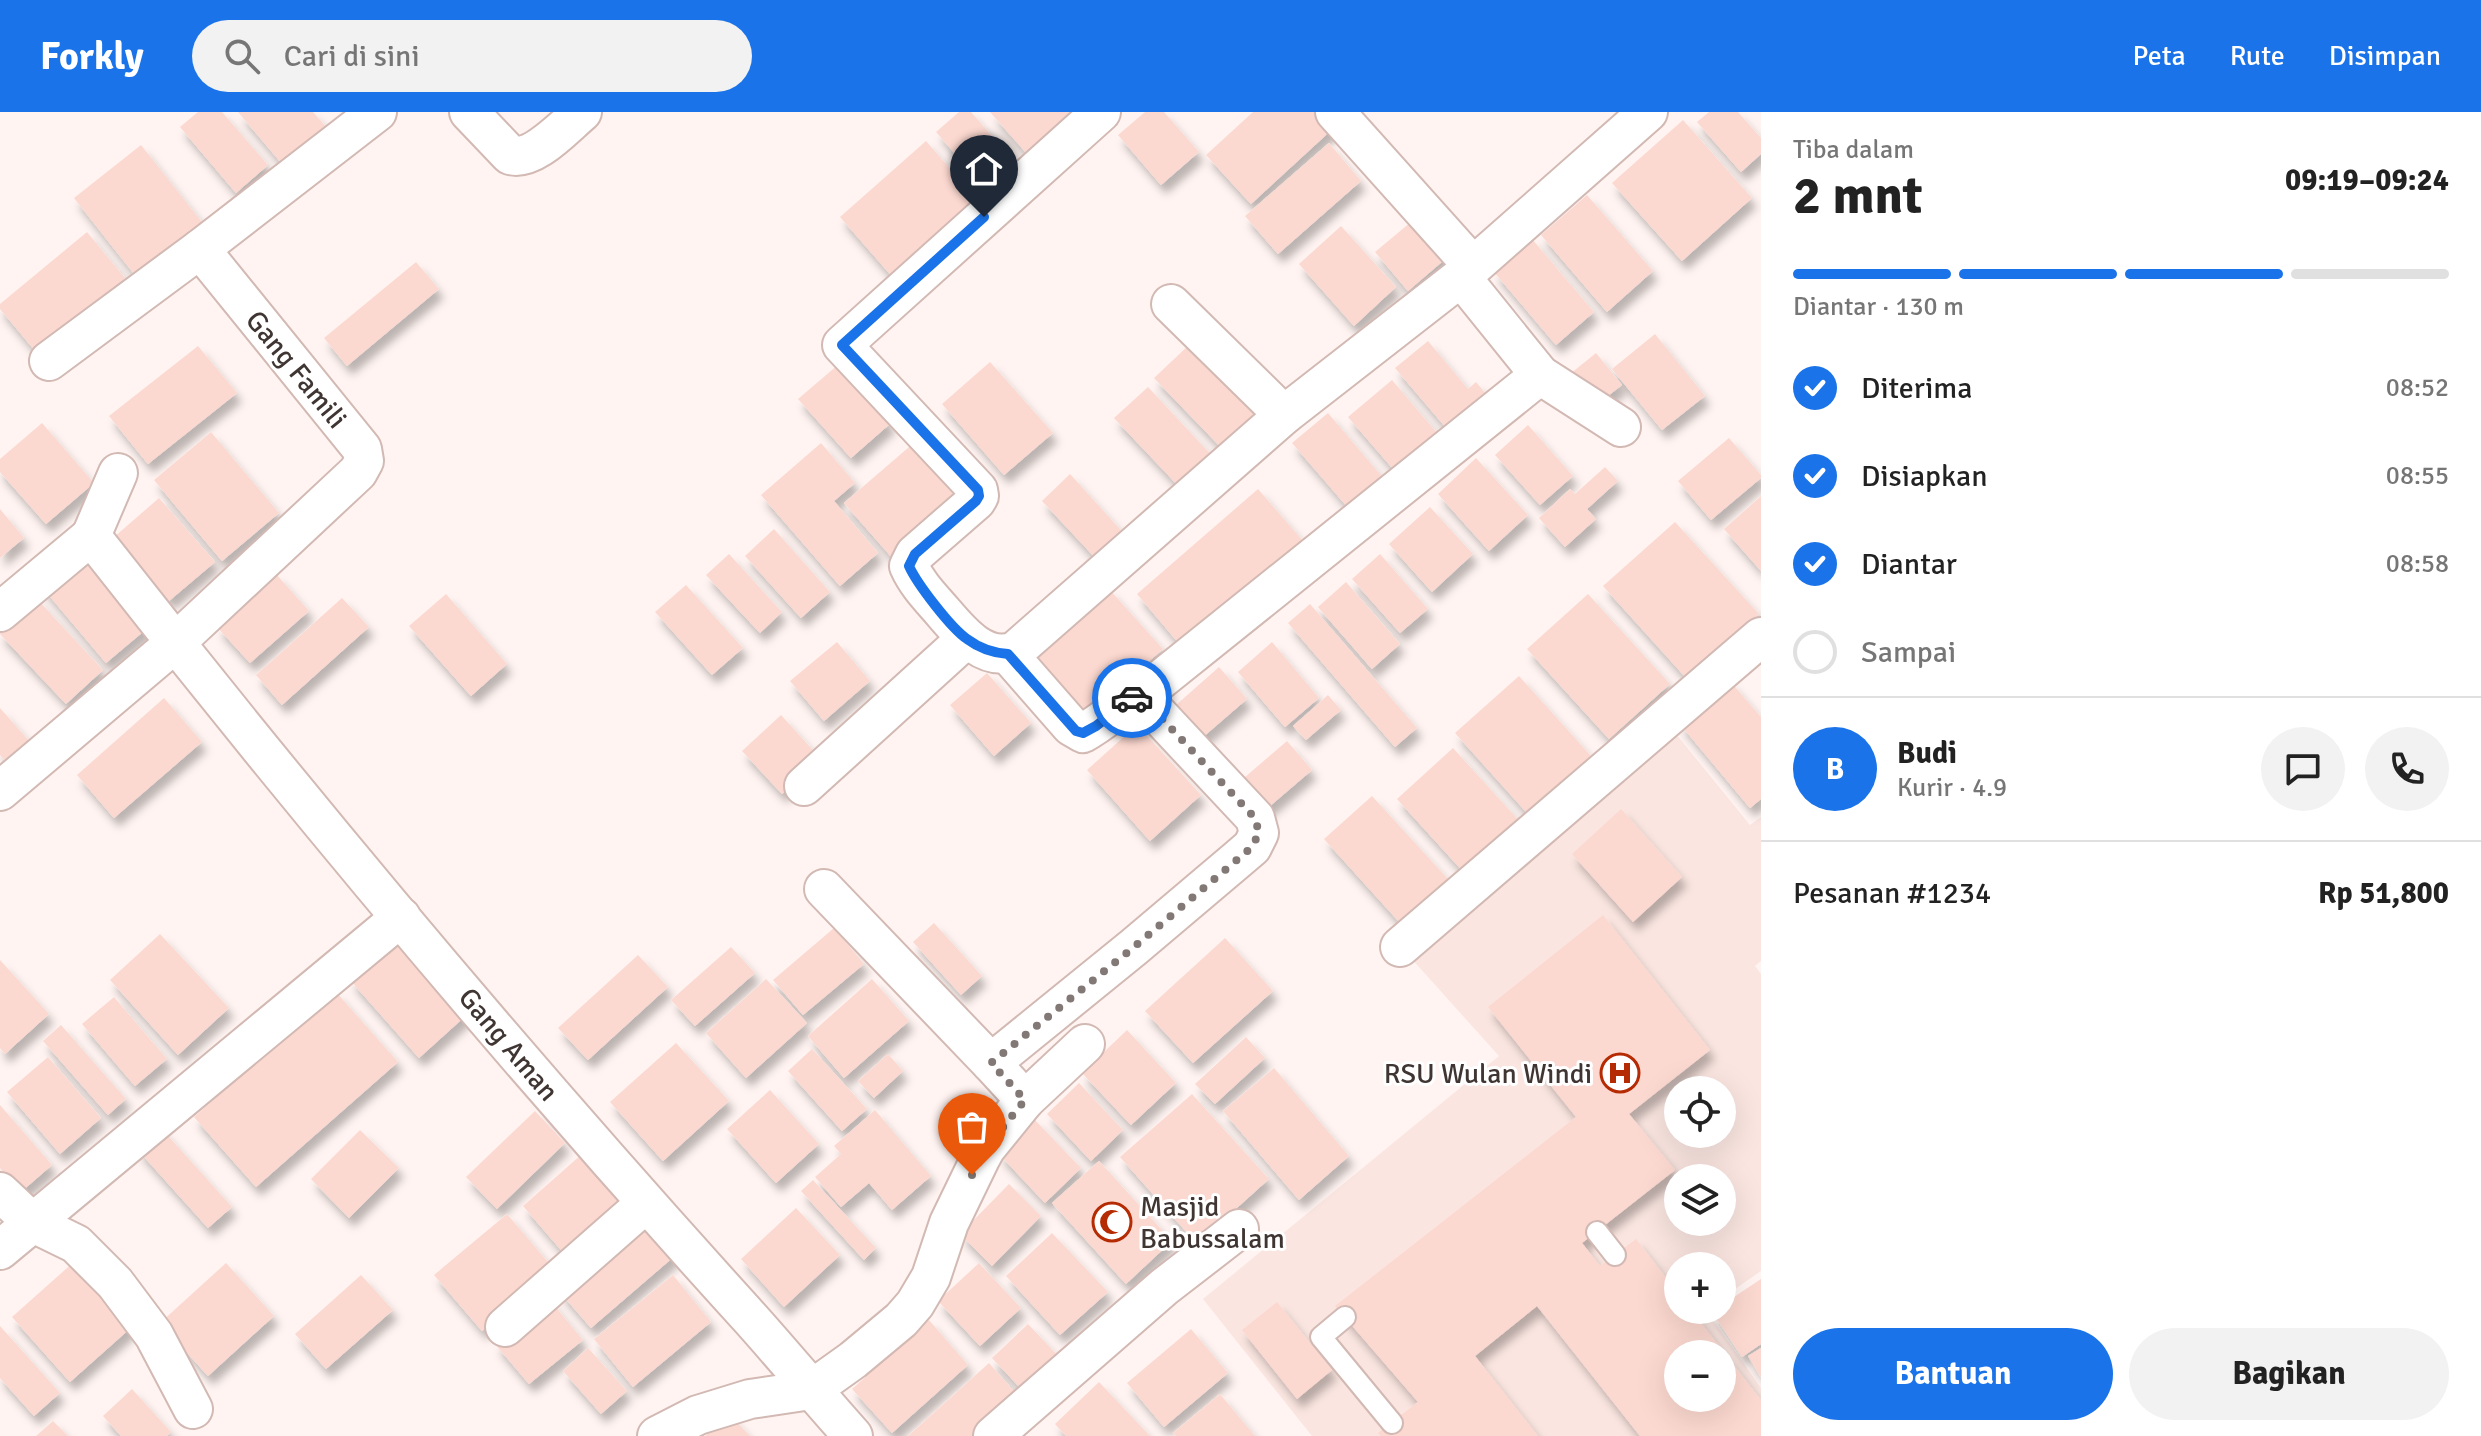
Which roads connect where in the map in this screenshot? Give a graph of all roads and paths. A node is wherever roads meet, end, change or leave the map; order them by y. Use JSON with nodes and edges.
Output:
{"nodes":[{"id":1,"x":377,"y":112,"type":"edge"},
{"id":2,"x":469,"y":112,"type":"edge"},
{"id":3,"x":582,"y":112,"type":"edge"},
{"id":4,"x":1101,"y":112,"type":"edge"},
{"id":5,"x":1335,"y":112,"type":"edge"},
{"id":6,"x":1648,"y":112,"type":"edge"},
{"id":7,"x":200,"y":249,"type":"junction"},
{"id":8,"x":1467,"y":271,"type":"junction"},
{"id":9,"x":1171,"y":304,"type":"dead end"},
{"id":10,"x":49,"y":361,"type":"dead end"},
{"id":11,"x":1540,"y":375,"type":"junction"},
{"id":12,"x":1284,"y":415,"type":"junction"},
{"id":13,"x":1621,"y":427,"type":"dead end"},
{"id":14,"x":118,"y":473,"type":"dead end"},
{"id":15,"x":91,"y":536,"type":"junction"},
{"id":16,"x":0,"y":612,"type":"edge"},
{"id":17,"x":1761,"y":637,"type":"edge"},
{"id":18,"x":966,"y":639,"type":"junction"},
{"id":19,"x":175,"y":643,"type":"junction"},
{"id":20,"x":1008,"y":654,"type":"junction"},
{"id":21,"x":1149,"y":689,"type":"junction"},
{"id":22,"x":804,"y":786,"type":"dead end"},
{"id":23,"x":0,"y":791,"type":"edge"},
{"id":24,"x":824,"y":889,"type":"dead end"},
{"id":25,"x":401,"y":917,"type":"junction"},
{"id":26,"x":1400,"y":947,"type":"dead end"},
{"id":27,"x":1085,"y":1044,"type":"dead end"},
{"id":28,"x":991,"y":1063,"type":"junction"},
{"id":29,"x":1025,"y":1100,"type":"junction"},
{"id":30,"x":0,"y":1192,"type":"edge"},
{"id":31,"x":645,"y":1204,"type":"junction"},
{"id":32,"x":33,"y":1223,"type":"junction"},
{"id":33,"x":1239,"y":1229,"type":"dead end"},
{"id":34,"x":1597,"y":1232,"type":"dead end"},
{"id":35,"x":0,"y":1250,"type":"edge"},
{"id":36,"x":1615,"y":1255,"type":"dead end"},
{"id":37,"x":1345,"y":1317,"type":"dead end"},
{"id":38,"x":505,"y":1327,"type":"dead end"},
{"id":39,"x":811,"y":1390,"type":"junction"},
{"id":40,"x":193,"y":1409,"type":"dead end"},
{"id":41,"x":1392,"y":1423,"type":"dead end"},
{"id":42,"x":657,"y":1436,"type":"edge"},
{"id":43,"x":853,"y":1436,"type":"edge"},
{"id":44,"x":993,"y":1436,"type":"edge"}],
"edges":[{"from":1,"to":7,"type":"street"},
{"from":2,"to":3,"type":"street"},
{"from":4,"to":18,"type":"street"},
{"from":5,"to":8,"type":"street"},
{"from":6,"to":8,"type":"street"},
{"from":7,"to":10,"type":"street"},
{"from":7,"to":19,"type":"street","name":"Gang Famili"},
{"from":8,"to":11,"type":"street"},
{"from":8,"to":12,"type":"street"},
{"from":9,"to":12,"type":"street"},
{"from":11,"to":13,"type":"street"},
{"from":11,"to":21,"type":"street"},
{"from":12,"to":20,"type":"street"},
{"from":14,"to":15,"type":"street"},
{"from":15,"to":16,"type":"street"},
{"from":15,"to":19,"type":"street","name":"Gang Aman"},
{"from":17,"to":26,"type":"street"},
{"from":18,"to":20,"type":"street"},
{"from":18,"to":22,"type":"street"},
{"from":19,"to":23,"type":"street"},
{"from":19,"to":25,"type":"street","name":"Gang Aman"},
{"from":20,"to":21,"type":"street"},
{"from":21,"to":28,"type":"street"},
{"from":24,"to":28,"type":"street"},
{"from":25,"to":31,"type":"street","name":"Gang Aman"},
{"from":25,"to":32,"type":"street"},
{"from":27,"to":29,"type":"street"},
{"from":28,"to":29,"type":"street"},
{"from":29,"to":39,"type":"street"},
{"from":30,"to":32,"type":"street"},
{"from":31,"to":38,"type":"street"},
{"from":31,"to":39,"type":"street","name":"Gang Aman"},
{"from":32,"to":35,"type":"street"},
{"from":32,"to":40,"type":"street"},
{"from":33,"to":44,"type":"street"},
{"from":34,"to":36,"type":"lane"},
{"from":37,"to":41,"type":"lane"},
{"from":39,"to":42,"type":"street"},
{"from":39,"to":43,"type":"street","name":"Gang Aman"}]}
